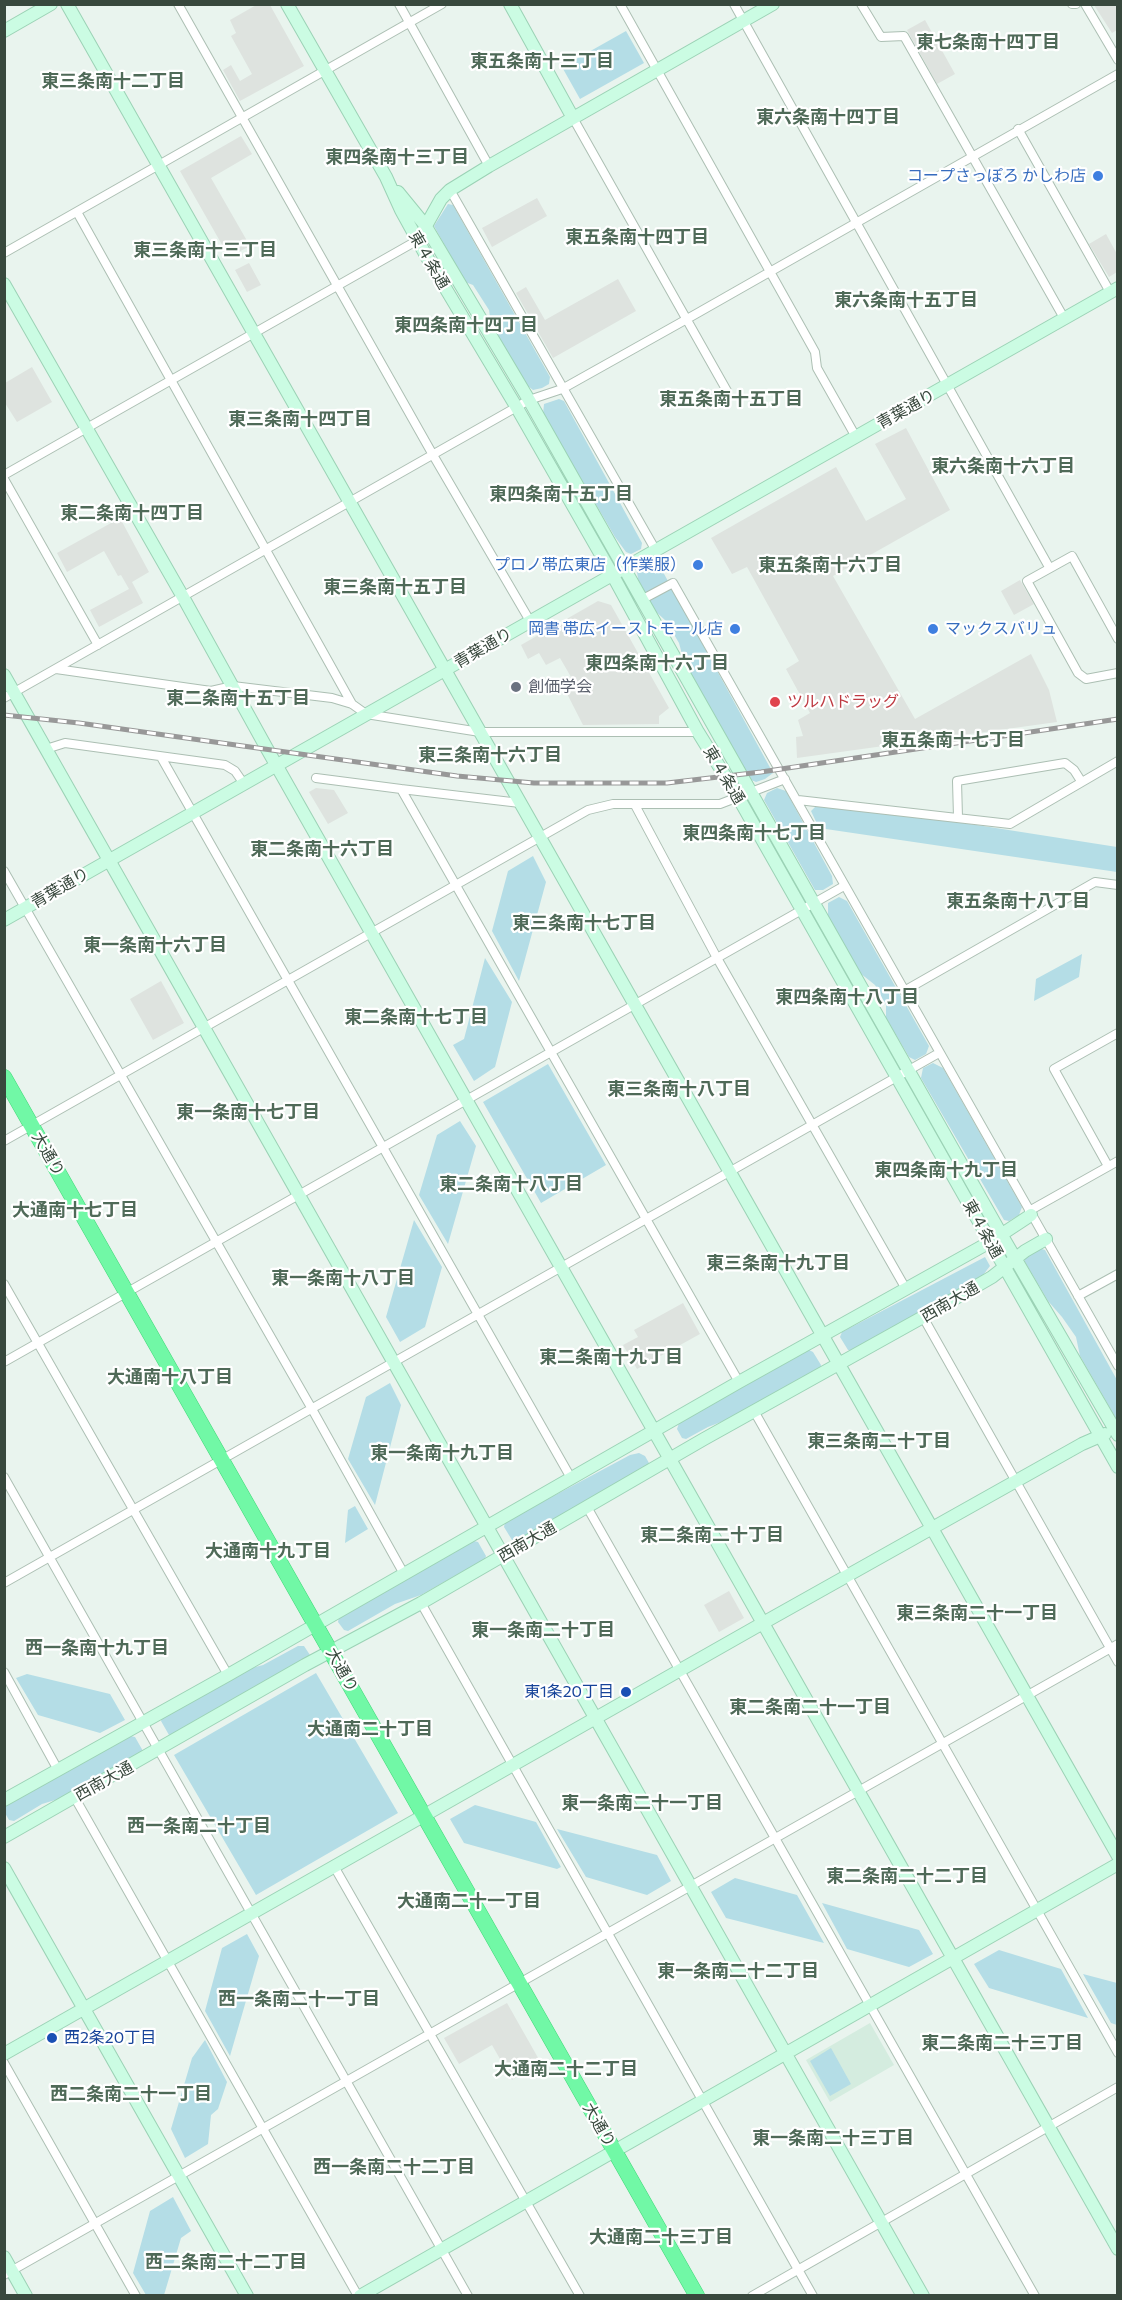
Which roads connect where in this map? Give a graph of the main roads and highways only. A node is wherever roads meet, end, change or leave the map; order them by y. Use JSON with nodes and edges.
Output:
{"nodes":[{"id":1,"x":4,"y":1077,"type":"edge"},
{"id":2,"x":697,"y":2295,"type":"edge"}],
"edges":[{"from":1,"to":2,"type":"highway","name":"大通り"}]}
